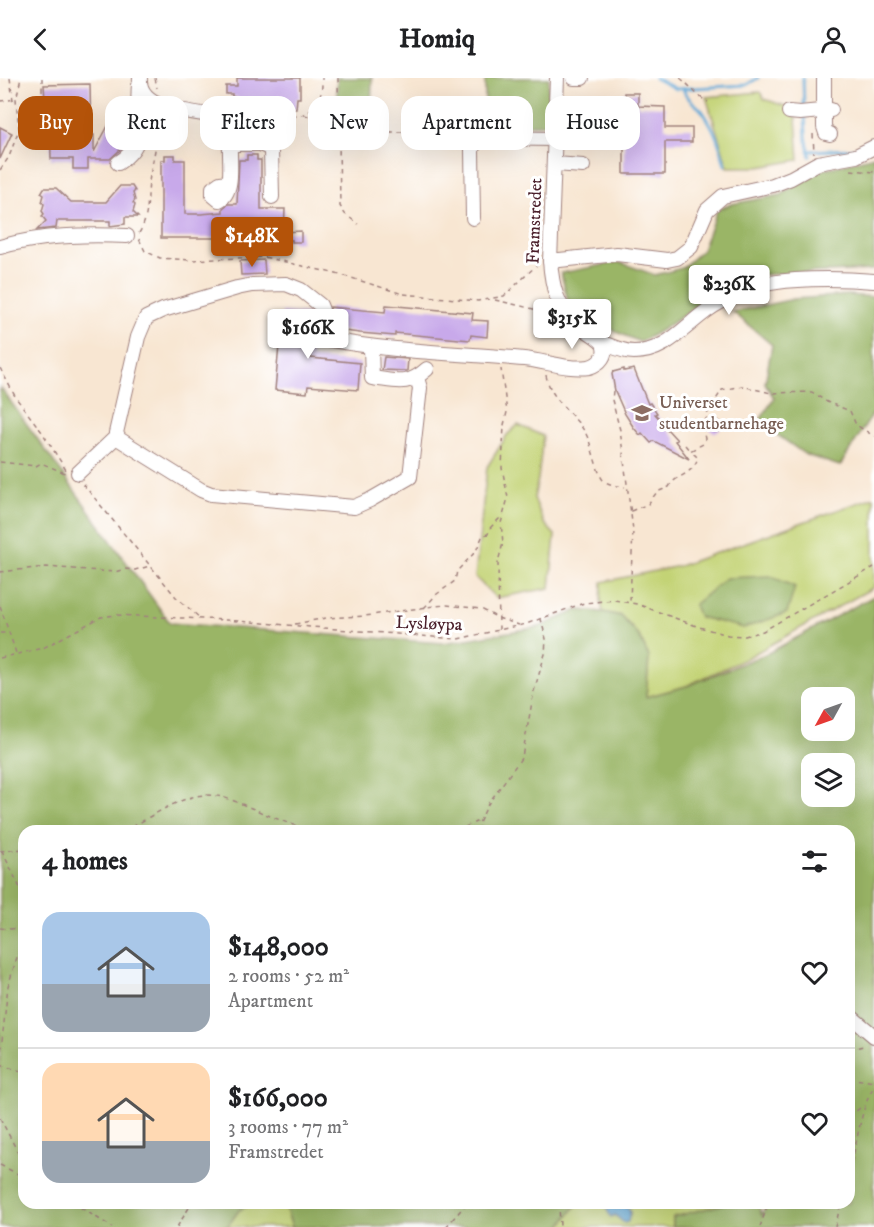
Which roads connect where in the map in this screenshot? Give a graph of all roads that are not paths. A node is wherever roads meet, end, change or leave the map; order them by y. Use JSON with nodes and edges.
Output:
{"nodes":[{"id":1,"x":557,"y":78,"type":"edge"},
{"id":2,"x":574,"y":78,"type":"edge"},
{"id":3,"x":582,"y":78,"type":"edge"},
{"id":4,"x":824,"y":78,"type":"edge"},
{"id":5,"x":139,"y":81,"type":"edge"},
{"id":6,"x":556,"y":96,"type":"edge"},
{"id":7,"x":829,"y":110,"type":"junction"},
{"id":8,"x":799,"y":113,"type":"dead end"},
{"id":9,"x":200,"y":114,"type":"edge"},
{"id":10,"x":830,"y":134,"type":"dead end"},
{"id":11,"x":874,"y":147,"type":"edge"},
{"id":12,"x":230,"y":150,"type":"edge"},
{"id":13,"x":271,"y":150,"type":"edge"},
{"id":14,"x":472,"y":150,"type":"edge"},
{"id":15,"x":555,"y":150,"type":"edge"},
{"id":16,"x":118,"y":163,"type":"dead end"},
{"id":17,"x":555,"y":165,"type":"junction"},
{"id":18,"x":583,"y":166,"type":"dead end"},
{"id":19,"x":229,"y":182,"type":"dead end"},
{"id":20,"x":273,"y":197,"type":"dead end"},
{"id":21,"x":473,"y":218,"type":"dead end"},
{"id":22,"x":127,"y":236,"type":"dead end"},
{"id":23,"x":0,"y":247,"type":"edge"},
{"id":24,"x":550,"y":261,"type":"junction"},
{"id":25,"x":874,"y":281,"type":"edge"},
{"id":26,"x":603,"y":344,"type":"junction"},
{"id":27,"x":371,"y":348,"type":"junction"},
{"id":28,"x":117,"y":436,"type":"junction"},
{"id":29,"x":79,"y":477,"type":"road end"},
{"id":30,"x":855,"y":1023,"type":"edge"},
{"id":31,"x":869,"y":1041,"type":"edge"}],
"edges":[{"from":1,"to":6,"type":"street","name":"Framstredet"},
{"from":2,"to":3,"type":"street"},
{"from":4,"to":7,"type":"street"},
{"from":5,"to":9,"type":"street"},
{"from":5,"to":16,"type":"street"},
{"from":7,"to":8,"type":"street"},
{"from":7,"to":10,"type":"street"},
{"from":11,"to":24,"type":"street"},
{"from":12,"to":19,"type":"street"},
{"from":13,"to":20,"type":"street"},
{"from":14,"to":21,"type":"street"},
{"from":15,"to":17,"type":"street","name":"Framstredet"},
{"from":17,"to":18,"type":"street"},
{"from":17,"to":24,"type":"street","name":"Framstredet"},
{"from":22,"to":23,"type":"street"},
{"from":24,"to":26,"type":"street","name":"Framstredet"},
{"from":25,"to":26,"type":"street","name":"Framstredet"},
{"from":26,"to":27,"type":"street"},
{"from":27,"to":28,"type":"street"},
{"from":27,"to":28,"type":"street"},
{"from":28,"to":29,"type":"street"},
{"from":30,"to":31,"type":"street"}]}
